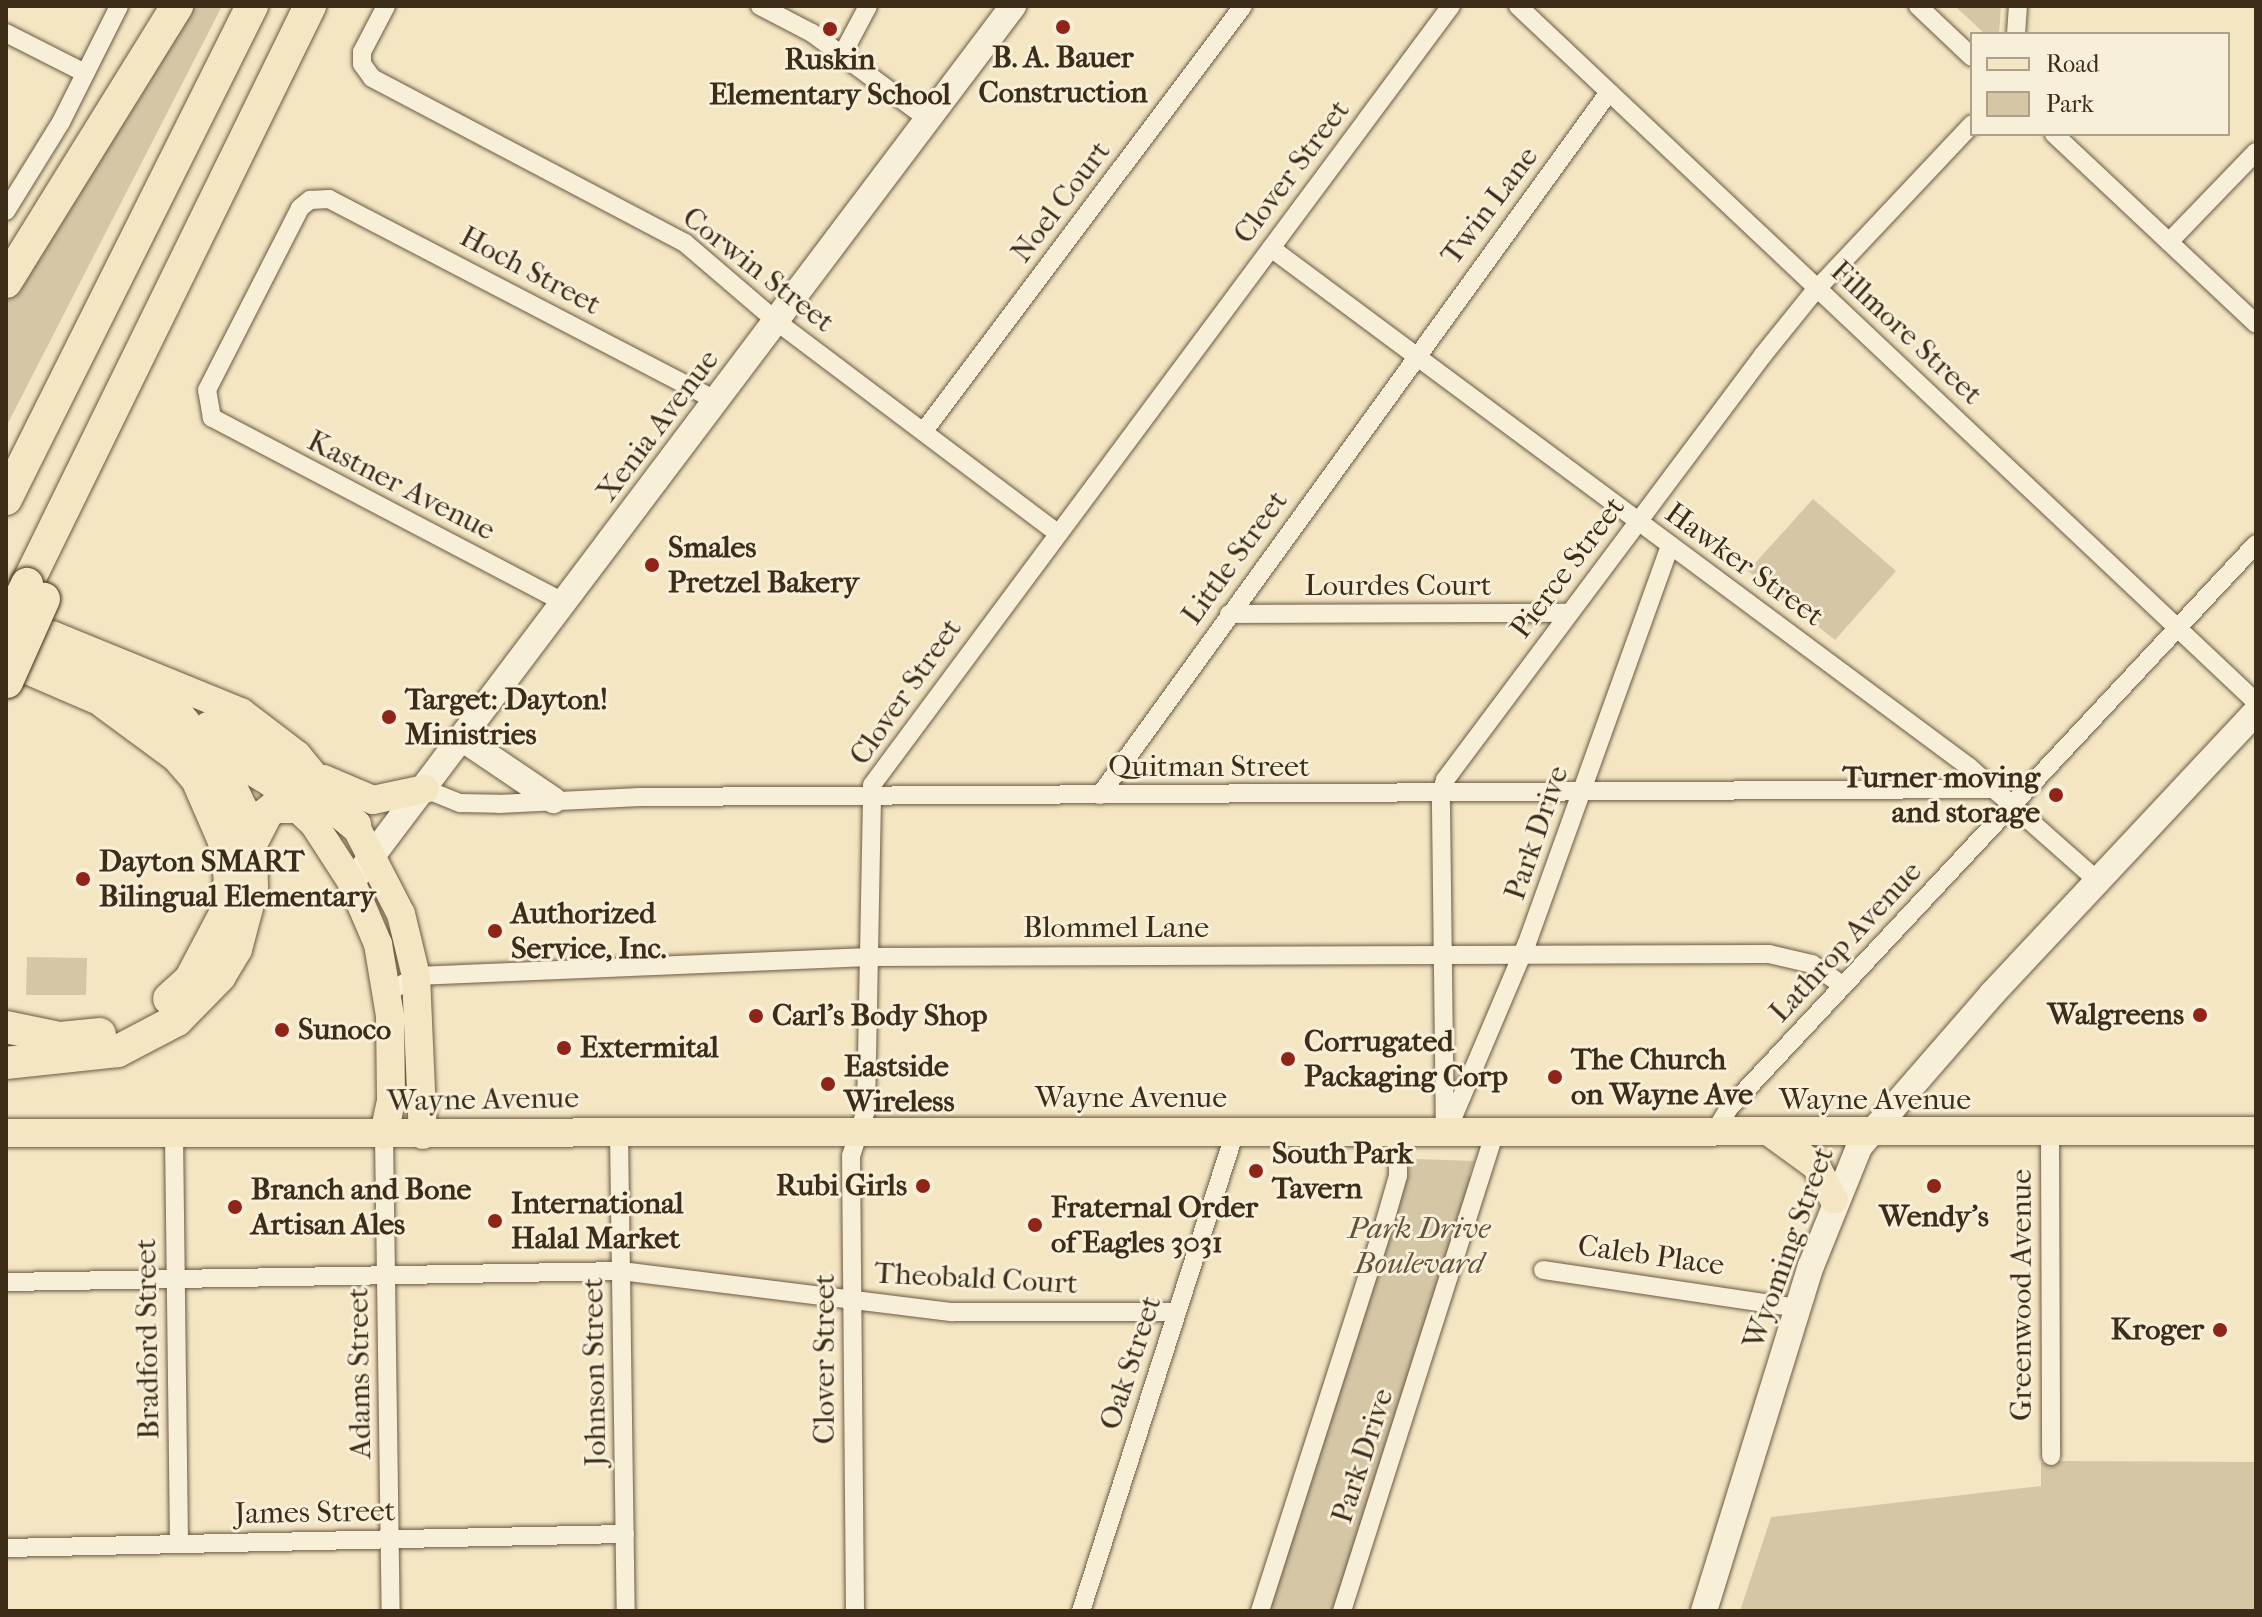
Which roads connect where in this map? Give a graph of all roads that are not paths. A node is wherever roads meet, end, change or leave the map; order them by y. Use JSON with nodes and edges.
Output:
{"nodes":[{"id":1,"x":119,"y":6,"type":"edge"},
{"id":2,"x":177,"y":6,"type":"edge"},
{"id":3,"x":252,"y":6,"type":"edge"},
{"id":4,"x":310,"y":6,"type":"edge"},
{"id":5,"x":386,"y":6,"type":"edge"},
{"id":6,"x":760,"y":6,"type":"edge"},
{"id":7,"x":868,"y":6,"type":"edge"},
{"id":8,"x":1013,"y":6,"type":"edge"},
{"id":9,"x":1243,"y":6,"type":"edge"},
{"id":10,"x":1451,"y":6,"type":"edge"},
{"id":11,"x":1518,"y":6,"type":"edge"},
{"id":12,"x":1918,"y":6,"type":"edge"},
{"id":13,"x":2018,"y":6,"type":"edge"},
{"id":14,"x":2016,"y":32,"type":"edge"},
{"id":15,"x":6,"y":33,"type":"edge"},
{"id":16,"x":842,"y":55,"type":"junction"},
{"id":17,"x":1970,"y":55,"type":"edge"},
{"id":18,"x":85,"y":73,"type":"junction"},
{"id":19,"x":1609,"y":92,"type":"junction"},
{"id":20,"x":928,"y":119,"type":"junction"},
{"id":21,"x":1970,"y":126,"type":"edge"},
{"id":22,"x":2056,"y":136,"type":"edge"},
{"id":23,"x":2256,"y":152,"type":"edge"},
{"id":24,"x":6,"y":211,"type":"edge"},
{"id":25,"x":2169,"y":242,"type":"junction"},
{"id":26,"x":1271,"y":248,"type":"junction"},
{"id":27,"x":6,"y":282,"type":"edge"},
{"id":28,"x":1818,"y":289,"type":"junction"},
{"id":29,"x":776,"y":321,"type":"junction"},
{"id":30,"x":2256,"y":324,"type":"edge"},
{"id":31,"x":1415,"y":354,"type":"junction"},
{"id":32,"x":717,"y":401,"type":"junction"},
{"id":33,"x":212,"y":418,"type":"joint"},
{"id":34,"x":924,"y":431,"type":"junction"},
{"id":35,"x":6,"y":499,"type":"edge"},
{"id":36,"x":1639,"y":522,"type":"junction"},
{"id":37,"x":1056,"y":532,"type":"junction"},
{"id":38,"x":2256,"y":544,"type":"edge"},
{"id":39,"x":1670,"y":545,"type":"junction"},
{"id":40,"x":36,"y":592,"type":"junction"},
{"id":41,"x":565,"y":603,"type":"junction"},
{"id":42,"x":1567,"y":613,"type":"junction"},
{"id":43,"x":1229,"y":614,"type":"junction"},
{"id":44,"x":6,"y":619,"type":"edge"},
{"id":45,"x":6,"y":628,"type":"edge"},
{"id":46,"x":2178,"y":628,"type":"junction"},
{"id":47,"x":6,"y":661,"type":"edge"},
{"id":48,"x":6,"y":683,"type":"edge"},
{"id":49,"x":2256,"y":702,"type":"edge"},
{"id":50,"x":105,"y":703,"type":"junction"},
{"id":51,"x":2256,"y":712,"type":"edge"},
{"id":52,"x":463,"y":739,"type":"junction"},
{"id":53,"x":202,"y":744,"type":"junction"},
{"id":54,"x":314,"y":773,"type":"junction"},
{"id":55,"x":197,"y":779,"type":"junction"},
{"id":56,"x":425,"y":789,"type":"junction"},
{"id":57,"x":1997,"y":789,"type":"junction"},
{"id":58,"x":1441,"y":794,"type":"junction"},
{"id":59,"x":1580,"y":794,"type":"junction"},
{"id":60,"x":1100,"y":795,"type":"junction"},
{"id":61,"x":870,"y":798,"type":"junction"},
{"id":62,"x":553,"y":800,"type":"junction"},
{"id":63,"x":2014,"y":803,"type":"junction"},
{"id":64,"x":299,"y":807,"type":"junction"},
{"id":65,"x":355,"y":825,"type":"junction"},
{"id":66,"x":251,"y":844,"type":"junction"},
{"id":67,"x":373,"y":856,"type":"junction"},
{"id":68,"x":351,"y":881,"type":"junction"},
{"id":69,"x":2098,"y":881,"type":"junction"},
{"id":70,"x":1522,"y":955,"type":"junction"},
{"id":71,"x":1442,"y":956,"type":"junction"},
{"id":72,"x":869,"y":957,"type":"junction"},
{"id":73,"x":416,"y":976,"type":"junction"},
{"id":74,"x":1843,"y":986,"type":"junction"},
{"id":75,"x":387,"y":993,"type":"junction"},
{"id":76,"x":6,"y":1027,"type":"edge"},
{"id":77,"x":6,"y":1063,"type":"edge"},
{"id":78,"x":2256,"y":1131,"type":"edge"},
{"id":79,"x":858,"y":1132,"type":"junction"},
{"id":80,"x":1235,"y":1132,"type":"junction"},
{"id":81,"x":6,"y":1133,"type":"edge"},
{"id":82,"x":619,"y":1133,"type":"junction"},
{"id":83,"x":1398,"y":1133,"type":"junction"},
{"id":84,"x":1869,"y":1133,"type":"junction"},
{"id":85,"x":2050,"y":1133,"type":"junction"},
{"id":86,"x":174,"y":1134,"type":"junction"},
{"id":87,"x":1772,"y":1134,"type":"junction"},
{"id":88,"x":384,"y":1135,"type":"junction"},
{"id":89,"x":423,"y":1135,"type":"junction"},
{"id":90,"x":1445,"y":1135,"type":"junction"},
{"id":91,"x":1494,"y":1135,"type":"junction"},
{"id":92,"x":1723,"y":1135,"type":"junction"},
{"id":93,"x":1834,"y":1200,"type":"junction"},
{"id":94,"x":1543,"y":1270,"type":"dead end"},
{"id":95,"x":621,"y":1271,"type":"junction"},
{"id":96,"x":386,"y":1274,"type":"junction"},
{"id":97,"x":174,"y":1279,"type":"junction"},
{"id":98,"x":6,"y":1282,"type":"edge"},
{"id":99,"x":852,"y":1301,"type":"junction"},
{"id":100,"x":1798,"y":1308,"type":"junction"},
{"id":101,"x":1177,"y":1312,"type":"junction"},
{"id":102,"x":2051,"y":1456,"type":"dead end"},
{"id":103,"x":625,"y":1534,"type":"junction"},
{"id":104,"x":390,"y":1540,"type":"junction"},
{"id":105,"x":179,"y":1544,"type":"junction"},
{"id":106,"x":6,"y":1548,"type":"edge"},
{"id":107,"x":391,"y":1611,"type":"edge"},
{"id":108,"x":626,"y":1611,"type":"edge"},
{"id":109,"x":855,"y":1611,"type":"edge"},
{"id":110,"x":1081,"y":1611,"type":"edge"},
{"id":111,"x":1260,"y":1611,"type":"edge"},
{"id":112,"x":1342,"y":1611,"type":"edge"},
{"id":113,"x":1704,"y":1611,"type":"edge"}],
"edges":[{"from":1,"to":18,"type":"street"},
{"from":2,"to":27,"type":"highway"},
{"from":3,"to":35,"type":"highway"},
{"from":4,"to":40,"type":"highway"},
{"from":5,"to":29,"type":"street","name":"Corwin Street"},
{"from":6,"to":16,"type":"street"},
{"from":7,"to":16,"type":"street"},
{"from":8,"to":20,"type":"street","name":"Xenia Avenue"},
{"from":9,"to":34,"type":"street","name":"Noel Court"},
{"from":10,"to":26,"type":"street","name":"Clover Street"},
{"from":11,"to":19,"type":"street","name":"Fillmore Street"},
{"from":12,"to":17,"type":"street"},
{"from":13,"to":14,"type":"street"},
{"from":15,"to":18,"type":"street"},
{"from":16,"to":20,"type":"street"},
{"from":18,"to":24,"type":"street"},
{"from":19,"to":28,"type":"street","name":"Fillmore Street"},
{"from":19,"to":31,"type":"street","name":"Twin Lane"},
{"from":20,"to":29,"type":"street","name":"Xenia Avenue"},
{"from":21,"to":28,"type":"street","name":"Pierce Street"},
{"from":22,"to":25,"type":"street"},
{"from":23,"to":25,"type":"street"},
{"from":25,"to":30,"type":"street"},
{"from":26,"to":31,"type":"street","name":"Hawker Street"},
{"from":26,"to":37,"type":"street","name":"Clover Street"},
{"from":28,"to":36,"type":"street","name":"Pierce Street"},
{"from":28,"to":46,"type":"street","name":"Fillmore Street"},
{"from":29,"to":32,"type":"street","name":"Xenia Avenue"},
{"from":29,"to":34,"type":"street","name":"Corwin Street"},
{"from":31,"to":36,"type":"street","name":"Hawker Street"},
{"from":31,"to":43,"type":"street","name":"Little Street"},
{"from":32,"to":33,"type":"street","name":"Hoch Street"},
{"from":32,"to":41,"type":"street","name":"Xenia Avenue"},
{"from":33,"to":41,"type":"street","name":"Kastner Avenue"},
{"from":34,"to":37,"type":"street","name":"Corwin Street"},
{"from":36,"to":39,"type":"street","name":"Hawker Street"},
{"from":36,"to":42,"type":"street","name":"Pierce Street"},
{"from":37,"to":61,"type":"street","name":"Clover Street"},
{"from":38,"to":46,"type":"street","name":"Lathrop Avenue"},
{"from":39,"to":57,"type":"street","name":"Hawker Street"},
{"from":39,"to":59,"type":"street","name":"Park Drive"},
{"from":40,"to":45,"type":"highway","bridge":true},
{"from":40,"to":48,"type":"highway","bridge":true},
{"from":41,"to":52,"type":"street","name":"Xenia Avenue"},
{"from":42,"to":43,"type":"street","name":"Lourdes Court"},
{"from":42,"to":58,"type":"street","name":"Pierce Street"},
{"from":43,"to":60,"type":"street","name":"Little Street"},
{"from":44,"to":54,"type":"main road"},
{"from":45,"to":53,"type":"highway"},
{"from":46,"to":49,"type":"street","name":"Fillmore Street"},
{"from":46,"to":63,"type":"street","name":"Lathrop Avenue"},
{"from":47,"to":50,"type":"main road"},
{"from":50,"to":53,"type":"main road"},
{"from":50,"to":55,"type":"highway"},
{"from":51,"to":69,"type":"street","name":"Wyoming Street"},
{"from":52,"to":56,"type":"street","name":"Xenia Avenue"},
{"from":52,"to":62,"type":"street"},
{"from":53,"to":55,"type":"highway"},
{"from":53,"to":64,"type":"main road"},
{"from":53,"to":65,"type":"highway"},
{"from":53,"to":66,"type":"highway"},
{"from":54,"to":56,"type":"main road"},
{"from":54,"to":65,"type":"main road"},
{"from":55,"to":76,"type":"highway"},
{"from":56,"to":62,"type":"street","name":"Quitman Street"},
{"from":56,"to":67,"type":"street","name":"Xenia Avenue"},
{"from":57,"to":59,"type":"street","name":"Quitman Street"},
{"from":57,"to":63,"type":"street","name":"Hawker Street"},
{"from":58,"to":59,"type":"street","name":"Quitman Street"},
{"from":58,"to":60,"type":"street","name":"Quitman Street"},
{"from":58,"to":71,"type":"street","name":"Pierce Street"},
{"from":59,"to":70,"type":"street","name":"Park Drive"},
{"from":60,"to":61,"type":"street","name":"Quitman Street"},
{"from":61,"to":62,"type":"street","name":"Quitman Street"},
{"from":61,"to":72,"type":"street","name":"Clover Street"},
{"from":63,"to":69,"type":"street","name":"Hawker Street"},
{"from":63,"to":74,"type":"street","name":"Lathrop Avenue"},
{"from":64,"to":66,"type":"highway"},
{"from":64,"to":68,"type":"main road"},
{"from":65,"to":67,"type":"main road"},
{"from":66,"to":77,"type":"highway"},
{"from":67,"to":68,"type":"street","name":"Xenia Avenue"},
{"from":67,"to":73,"type":"main road"},
{"from":68,"to":75,"type":"main road"},
{"from":69,"to":84,"type":"street","name":"Wyoming Street"},
{"from":70,"to":71,"type":"street","name":"Blommel Lane"},
{"from":70,"to":74,"type":"street","name":"Blommel Lane"},
{"from":70,"to":90,"type":"street","name":"Park Drive"},
{"from":71,"to":72,"type":"street","name":"Blommel Lane"},
{"from":71,"to":90,"type":"street","name":"Pierce Street"},
{"from":72,"to":73,"type":"street","name":"Blommel Lane"},
{"from":72,"to":79,"type":"street","name":"Clover Street"},
{"from":73,"to":75,"type":"street","name":"Blommel Lane"},
{"from":73,"to":89,"type":"main road"},
{"from":74,"to":92,"type":"street","name":"Lathrop Avenue"},
{"from":75,"to":88,"type":"main road"},
{"from":78,"to":85,"type":"main road","name":"Wayne Avenue"},
{"from":79,"to":80,"type":"main road","name":"Wayne Avenue"},
{"from":79,"to":82,"type":"main road","name":"Wayne Avenue"},
{"from":79,"to":99,"type":"street","name":"Clover Street"},
{"from":80,"to":83,"type":"main road","name":"Wayne Avenue"},
{"from":80,"to":101,"type":"street","name":"Oak Street"},
{"from":81,"to":86,"type":"main road","name":"Wayne Avenue"},
{"from":82,"to":89,"type":"main road","name":"Wayne Avenue"},
{"from":82,"to":95,"type":"street","name":"Johnson Street"},
{"from":83,"to":90,"type":"main road","name":"Wayne Avenue"},
{"from":83,"to":111,"type":"street","name":"Park Drive"},
{"from":84,"to":85,"type":"main road","name":"Wayne Avenue"},
{"from":84,"to":87,"type":"main road","name":"Wayne Avenue"},
{"from":84,"to":93,"type":"street","name":"Wyoming Street"},
{"from":85,"to":102,"type":"street","name":"Greenwood Avenue"},
{"from":86,"to":88,"type":"main road","name":"Wayne Avenue"},
{"from":86,"to":97,"type":"street","name":"Bradford Street"},
{"from":87,"to":92,"type":"main road","name":"Wayne Avenue"},
{"from":87,"to":93,"type":"main road"},
{"from":88,"to":89,"type":"main road","name":"Wayne Avenue"},
{"from":88,"to":96,"type":"street","name":"Adams Street"},
{"from":90,"to":91,"type":"main road","name":"Wayne Avenue"},
{"from":91,"to":92,"type":"main road","name":"Wayne Avenue"},
{"from":91,"to":112,"type":"street","name":"Park Drive"},
{"from":93,"to":100,"type":"street","name":"Wyoming Street"},
{"from":94,"to":100,"type":"street","name":"Caleb Place"},
{"from":95,"to":96,"type":"street","name":"Theobald Court"},
{"from":95,"to":99,"type":"street","name":"Theobald Court"},
{"from":95,"to":103,"type":"street","name":"Johnson Street"},
{"from":96,"to":97,"type":"street","name":"Theobald Court"},
{"from":96,"to":104,"type":"street","name":"Adams Street"},
{"from":97,"to":98,"type":"street","name":"Theobald Court"},
{"from":97,"to":105,"type":"street","name":"Bradford Street"},
{"from":99,"to":101,"type":"street","name":"Theobald Court"},
{"from":99,"to":109,"type":"street","name":"Clover Street"},
{"from":100,"to":113,"type":"street","name":"Wyoming Street"},
{"from":101,"to":110,"type":"street","name":"Oak Street"},
{"from":103,"to":104,"type":"street","name":"James Street"},
{"from":103,"to":108,"type":"street","name":"Johnson Street"},
{"from":104,"to":105,"type":"street","name":"James Street"},
{"from":104,"to":107,"type":"street","name":"Adams Street"},
{"from":105,"to":106,"type":"street","name":"James Street"}]}
